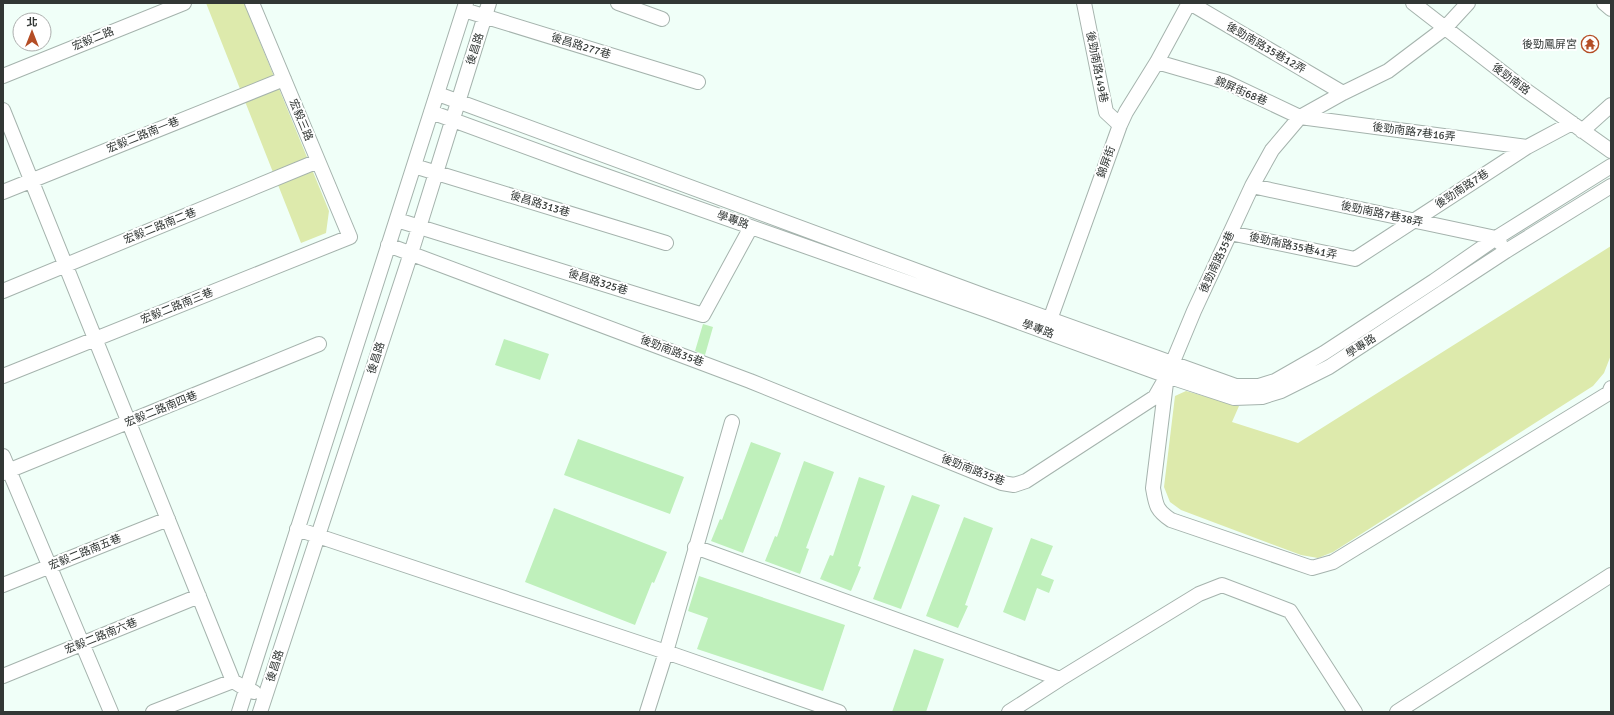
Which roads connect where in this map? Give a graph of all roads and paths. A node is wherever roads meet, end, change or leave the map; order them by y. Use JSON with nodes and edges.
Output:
{"nodes":[{"id":1,"x":184,"y":3,"type":"edge"},
{"id":2,"x":252,"y":3,"type":"edge"},
{"id":3,"x":489,"y":3,"type":"edge"},
{"id":4,"x":618,"y":3,"type":"edge"},
{"id":5,"x":1084,"y":3,"type":"edge"},
{"id":6,"x":1189,"y":3,"type":"edge"},
{"id":7,"x":1413,"y":3,"type":"edge"},
{"id":8,"x":1468,"y":3,"type":"edge"},
{"id":9,"x":1604,"y":3,"type":"edge"},
{"id":10,"x":465,"y":7,"type":"edge"},
{"id":11,"x":1611,"y":9,"type":"edge"},
{"id":12,"x":485,"y":17,"type":"junction"},
{"id":13,"x":662,"y":19,"type":"dead end"},
{"id":14,"x":1445,"y":28,"type":"junction"},
{"id":15,"x":1157,"y":62,"type":"junction"},
{"id":16,"x":3,"y":76,"type":"edge"},
{"id":17,"x":284,"y":79,"type":"junction"},
{"id":18,"x":698,"y":82,"type":"dead end"},
{"id":19,"x":1343,"y":93,"type":"junction"},
{"id":20,"x":438,"y":94,"type":"junction"},
{"id":21,"x":458,"y":101,"type":"junction"},
{"id":22,"x":1611,"y":105,"type":"edge"},
{"id":23,"x":3,"y":110,"type":"edge"},
{"id":24,"x":431,"y":112,"type":"junction"},
{"id":25,"x":1300,"y":117,"type":"junction"},
{"id":26,"x":452,"y":120,"type":"junction"},
{"id":27,"x":1120,"y":125,"type":"junction"},
{"id":28,"x":1577,"y":127,"type":"junction"},
{"id":29,"x":1527,"y":146,"type":"junction"},
{"id":30,"x":1611,"y":151,"type":"edge"},
{"id":31,"x":318,"y":161,"type":"junction"},
{"id":32,"x":414,"y":166,"type":"junction"},
{"id":33,"x":1611,"y":166,"type":"edge"},
{"id":34,"x":435,"y":173,"type":"junction"},
{"id":35,"x":32,"y":181,"type":"junction"},
{"id":36,"x":1252,"y":186,"type":"junction"},
{"id":37,"x":1611,"y":186,"type":"edge"},
{"id":38,"x":3,"y":192,"type":"edge"},
{"id":39,"x":396,"y":220,"type":"junction"},
{"id":40,"x":1414,"y":221,"type":"junction"},
{"id":41,"x":419,"y":226,"type":"junction"},
{"id":42,"x":751,"y":227,"type":"junction"},
{"id":43,"x":1230,"y":233,"type":"junction"},
{"id":44,"x":350,"y":236,"type":"joint"},
{"id":45,"x":1496,"y":238,"type":"junction"},
{"id":46,"x":666,"y":243,"type":"dead end"},
{"id":47,"x":388,"y":245,"type":"junction"},
{"id":48,"x":1506,"y":251,"type":"junction"},
{"id":49,"x":411,"y":253,"type":"junction"},
{"id":50,"x":1355,"y":260,"type":"joint"},
{"id":51,"x":65,"y":265,"type":"junction"},
{"id":52,"x":3,"y":291,"type":"edge"},
{"id":53,"x":1048,"y":325,"type":"junction"},
{"id":54,"x":96,"y":339,"type":"junction"},
{"id":55,"x":319,"y":344,"type":"dead end"},
{"id":56,"x":1173,"y":363,"type":"junction"},
{"id":57,"x":3,"y":376,"type":"edge"},
{"id":58,"x":1167,"y":376,"type":"junction"},
{"id":59,"x":1611,"y":388,"type":"edge"},
{"id":60,"x":129,"y":422,"type":"junction"},
{"id":61,"x":732,"y":422,"type":"dead end"},
{"id":62,"x":3,"y":456,"type":"edge"},
{"id":63,"x":6,"y":472,"type":"edge"},
{"id":64,"x":168,"y":518,"type":"junction"},
{"id":65,"x":297,"y":529,"type":"junction"},
{"id":66,"x":318,"y":536,"type":"junction"},
{"id":67,"x":695,"y":547,"type":"junction"},
{"id":68,"x":49,"y":566,"type":"junction"},
{"id":69,"x":1611,"y":575,"type":"edge"},
{"id":70,"x":3,"y":585,"type":"edge"},
{"id":71,"x":199,"y":596,"type":"junction"},
{"id":72,"x":82,"y":644,"type":"junction"},
{"id":73,"x":666,"y":652,"type":"junction"},
{"id":74,"x":3,"y":676,"type":"edge"},
{"id":75,"x":1060,"y":679,"type":"junction"},
{"id":76,"x":233,"y":681,"type":"junction"},
{"id":77,"x":246,"y":690,"type":"junction"},
{"id":78,"x":265,"y":695,"type":"junction"},
{"id":79,"x":111,"y":712,"type":"edge"},
{"id":80,"x":153,"y":712,"type":"edge"},
{"id":81,"x":239,"y":712,"type":"edge"},
{"id":82,"x":260,"y":712,"type":"edge"},
{"id":83,"x":647,"y":712,"type":"edge"},
{"id":84,"x":839,"y":712,"type":"edge"},
{"id":85,"x":1010,"y":712,"type":"edge"},
{"id":86,"x":1355,"y":712,"type":"edge"},
{"id":87,"x":1397,"y":712,"type":"edge"}],
"edges":[{"from":1,"to":16,"type":"street","name":"宏毅二路"},
{"from":2,"to":17,"type":"street","name":"宏毅三路"},
{"from":3,"to":12,"type":"street","name":"後昌路"},
{"from":4,"to":13,"type":"street"},
{"from":5,"to":27,"type":"street","name":"後勁南路149巷"},
{"from":6,"to":15,"type":"street","name":"錦屏街"},
{"from":6,"to":19,"type":"street","name":"後勁南路35巷12弄"},
{"from":7,"to":14,"type":"street","name":"後勁南路"},
{"from":8,"to":14,"type":"street","name":"後勁南路35巷"},
{"from":9,"to":11,"type":"street"},
{"from":10,"to":12,"type":"street","name":"後昌路277巷"},
{"from":10,"to":20,"type":"street","name":"後昌路"},
{"from":12,"to":18,"type":"street","name":"後昌路277巷"},
{"from":12,"to":21,"type":"street","name":"後昌路"},
{"from":14,"to":19,"type":"street","name":"後勁南路35巷"},
{"from":14,"to":28,"type":"street","name":"後勁南路"},
{"from":15,"to":25,"type":"street","name":"錦屏街68巷"},
{"from":15,"to":27,"type":"street","name":"錦屏街"},
{"from":17,"to":31,"type":"street","name":"宏毅三路"},
{"from":17,"to":35,"type":"street","name":"宏毅二路南一巷"},
{"from":19,"to":25,"type":"street","name":"後勁南路35巷"},
{"from":20,"to":21,"type":"street","name":"學專路"},
{"from":20,"to":24,"type":"street","name":"後昌路"},
{"from":21,"to":26,"type":"street","name":"後昌路"},
{"from":21,"to":53,"type":"street","name":"學專路"},
{"from":22,"to":28,"type":"street","name":"後勁南路7巷"},
{"from":23,"to":35,"type":"street"},
{"from":24,"to":26,"type":"street","name":"學專路"},
{"from":24,"to":32,"type":"street","name":"後昌路"},
{"from":25,"to":29,"type":"street","name":"後勁南路7巷16弄"},
{"from":25,"to":36,"type":"street","name":"後勁南路35巷"},
{"from":26,"to":34,"type":"street","name":"後昌路"},
{"from":26,"to":42,"type":"street","name":"學專路"},
{"from":27,"to":53,"type":"street","name":"錦屏街"},
{"from":28,"to":29,"type":"street","name":"後勁南路7巷"},
{"from":28,"to":30,"type":"street","name":"後勁南路"},
{"from":29,"to":40,"type":"street","name":"後勁南路7巷"},
{"from":31,"to":44,"type":"street","name":"宏毅三路"},
{"from":31,"to":51,"type":"street","name":"宏毅二路南二巷"},
{"from":32,"to":34,"type":"street","name":"後昌路313巷"},
{"from":32,"to":39,"type":"street","name":"後昌路"},
{"from":33,"to":45,"type":"street","name":"學專路"},
{"from":34,"to":41,"type":"street","name":"後昌路"},
{"from":34,"to":46,"type":"street","name":"後昌路313巷"},
{"from":35,"to":38,"type":"street","name":"宏毅二路南一巷"},
{"from":35,"to":51,"type":"street"},
{"from":36,"to":40,"type":"street","name":"後勁南路7巷38弄"},
{"from":36,"to":43,"type":"street","name":"後勁南路35巷"},
{"from":37,"to":48,"type":"street","name":"學專路"},
{"from":39,"to":41,"type":"street","name":"後昌路325巷"},
{"from":39,"to":47,"type":"street","name":"後昌路"},
{"from":40,"to":45,"type":"street","name":"後勁南路7巷38弄"},
{"from":40,"to":50,"type":"street","name":"後勁南路7巷"},
{"from":41,"to":42,"type":"street","name":"後昌路325巷"},
{"from":41,"to":49,"type":"street","name":"後昌路"},
{"from":42,"to":53,"type":"street","name":"學專路"},
{"from":43,"to":50,"type":"street","name":"後勁南路35巷41弄"},
{"from":43,"to":56,"type":"street","name":"後勁南路35巷"},
{"from":44,"to":54,"type":"street","name":"宏毅二路南三巷"},
{"from":45,"to":48,"type":"street"},
{"from":45,"to":56,"type":"street","name":"學專路"},
{"from":47,"to":49,"type":"street","name":"後勁南路35巷"},
{"from":47,"to":65,"type":"street","name":"後昌路"},
{"from":48,"to":58,"type":"street","name":"學專路"},
{"from":49,"to":58,"type":"street","name":"後勁南路35巷"},
{"from":49,"to":66,"type":"street","name":"後昌路"},
{"from":51,"to":52,"type":"street","name":"宏毅二路南二巷"},
{"from":51,"to":54,"type":"street"},
{"from":53,"to":56,"type":"street","name":"學專路"},
{"from":53,"to":58,"type":"street","name":"學專路"},
{"from":54,"to":57,"type":"street","name":"宏毅二路南三巷"},
{"from":54,"to":60,"type":"street"},
{"from":55,"to":60,"type":"street","name":"宏毅二路南四巷"},
{"from":56,"to":58,"type":"street","name":"後勁南路35巷"},
{"from":58,"to":59,"type":"street"},
{"from":60,"to":63,"type":"street","name":"宏毅二路南四巷"},
{"from":60,"to":64,"type":"street"},
{"from":61,"to":67,"type":"street"},
{"from":62,"to":63,"type":"street"},
{"from":63,"to":68,"type":"street"},
{"from":64,"to":68,"type":"street","name":"宏毅二路南五巷"},
{"from":64,"to":71,"type":"street"},
{"from":65,"to":66,"type":"street"},
{"from":65,"to":77,"type":"street","name":"後昌路"},
{"from":66,"to":73,"type":"street"},
{"from":66,"to":78,"type":"street","name":"後昌路"},
{"from":67,"to":73,"type":"street"},
{"from":67,"to":75,"type":"street"},
{"from":68,"to":70,"type":"street","name":"宏毅二路南五巷"},
{"from":68,"to":72,"type":"street"},
{"from":69,"to":87,"type":"street"},
{"from":71,"to":72,"type":"street","name":"宏毅二路南六巷"},
{"from":71,"to":76,"type":"street"},
{"from":72,"to":74,"type":"street","name":"宏毅二路南六巷"},
{"from":72,"to":79,"type":"street"},
{"from":73,"to":83,"type":"street"},
{"from":73,"to":84,"type":"street"},
{"from":75,"to":85,"type":"street"},
{"from":75,"to":86,"type":"street"},
{"from":76,"to":77,"type":"street"},
{"from":76,"to":80,"type":"street"},
{"from":77,"to":78,"type":"street"},
{"from":77,"to":81,"type":"street","name":"後昌路"},
{"from":78,"to":82,"type":"street","name":"後昌路"}]}
